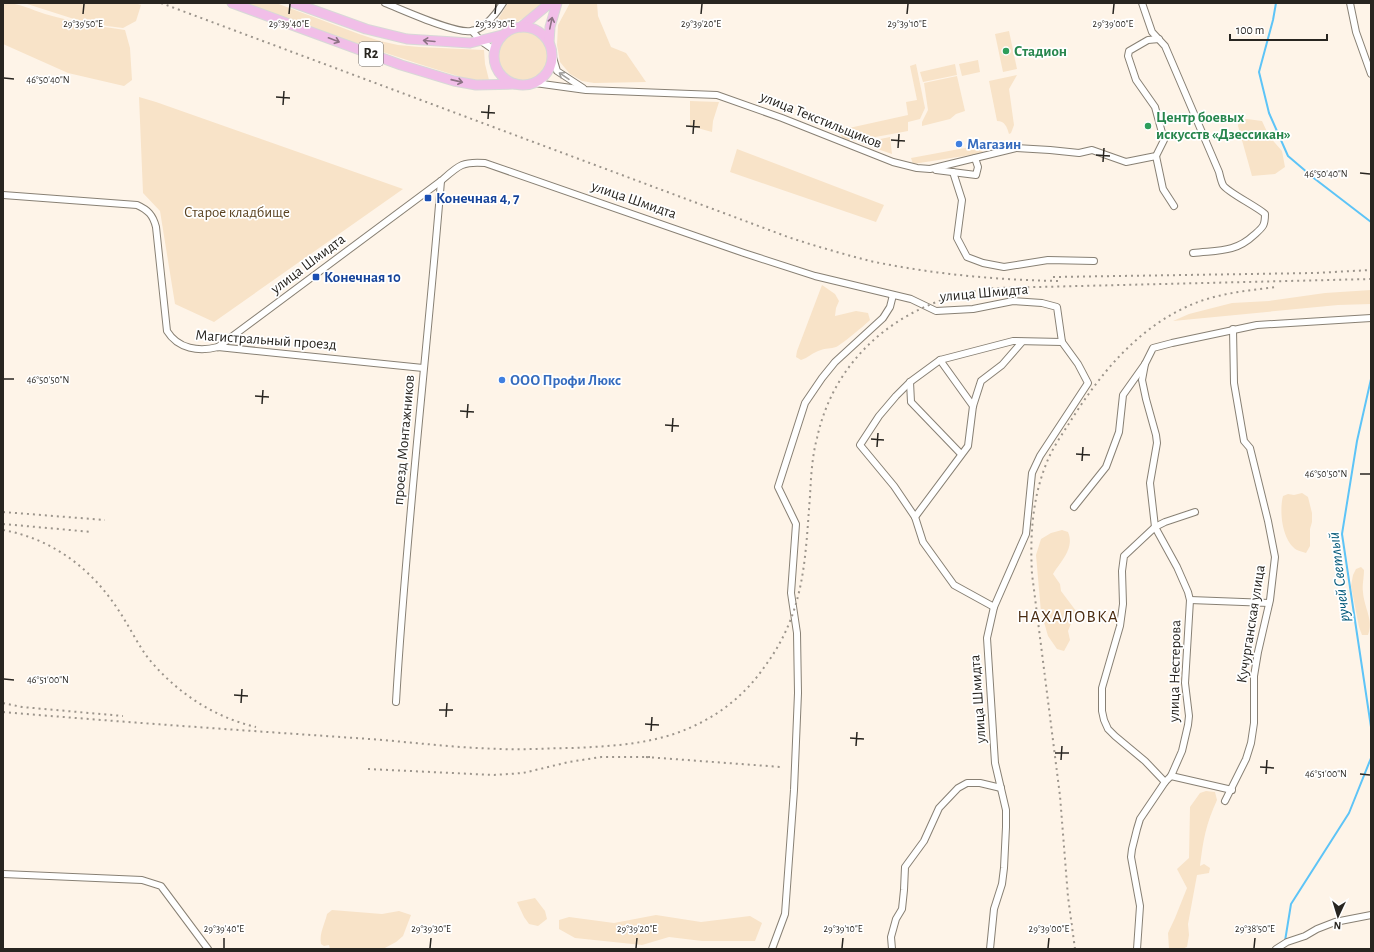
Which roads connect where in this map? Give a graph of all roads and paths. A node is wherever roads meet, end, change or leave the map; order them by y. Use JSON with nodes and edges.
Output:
{"nodes":[{"id":1,"x":232,"y":3,"type":"edge"},
{"id":2,"x":294,"y":3,"type":"edge"},
{"id":3,"x":385,"y":3,"type":"edge"},
{"id":4,"x":503,"y":3,"type":"edge"},
{"id":5,"x":550,"y":3,"type":"edge"},
{"id":6,"x":557,"y":3,"type":"edge"},
{"id":7,"x":1142,"y":3,"type":"edge"},
{"id":8,"x":1350,"y":3,"type":"edge"},
{"id":9,"x":520,"y":27,"type":"junction"},
{"id":10,"x":472,"y":31,"type":"junction"},
{"id":11,"x":502,"y":35,"type":"junction"},
{"id":12,"x":1159,"y":39,"type":"junction"},
{"id":13,"x":481,"y":41,"type":"junction"},
{"id":14,"x":549,"y":43,"type":"junction"},
{"id":15,"x":494,"y":50,"type":"junction"},
{"id":16,"x":552,"y":54,"type":"junction"},
{"id":17,"x":1371,"y":74,"type":"edge"},
{"id":18,"x":535,"y":83,"type":"junction"},
{"id":19,"x":515,"y":84,"type":"junction"},
{"id":20,"x":586,"y":90,"type":"junction"},
{"id":21,"x":1156,"y":156,"type":"junction"},
{"id":22,"x":975,"y":158,"type":"junction"},
{"id":23,"x":930,"y":169,"type":"junction"},
{"id":24,"x":953,"y":172,"type":"junction"},
{"id":25,"x":441,"y":181,"type":"junction"},
{"id":26,"x":3,"y":195,"type":"edge"},
{"id":27,"x":1174,"y":206,"type":"dead end"},
{"id":28,"x":1193,"y":253,"type":"dead end"},
{"id":29,"x":1094,"y":262,"type":"dead end"},
{"id":30,"x":893,"y":295,"type":"junction"},
{"id":31,"x":1371,"y":318,"type":"edge"},
{"id":32,"x":1233,"y":329,"type":"junction"},
{"id":33,"x":1022,"y":342,"type":"junction"},
{"id":34,"x":1062,"y":342,"type":"junction"},
{"id":35,"x":218,"y":347,"type":"junction"},
{"id":36,"x":940,"y":360,"type":"junction"},
{"id":37,"x":1144,"y":364,"type":"junction"},
{"id":38,"x":423,"y":368,"type":"junction"},
{"id":39,"x":910,"y":382,"type":"junction"},
{"id":40,"x":973,"y":406,"type":"junction"},
{"id":41,"x":961,"y":454,"type":"junction"},
{"id":42,"x":1074,"y":507,"type":"dead end"},
{"id":43,"x":1195,"y":512,"type":"dead end"},
{"id":44,"x":915,"y":517,"type":"junction"},
{"id":45,"x":1155,"y":527,"type":"junction"},
{"id":46,"x":1190,"y":600,"type":"junction"},
{"id":47,"x":1269,"y":603,"type":"junction"},
{"id":48,"x":994,"y":607,"type":"junction"},
{"id":49,"x":396,"y":702,"type":"dead end"},
{"id":50,"x":1171,"y":776,"type":"junction"},
{"id":51,"x":1165,"y":782,"type":"junction"},
{"id":52,"x":1001,"y":788,"type":"junction"},
{"id":53,"x":1232,"y":790,"type":"junction"},
{"id":54,"x":1225,"y":801,"type":"dead end"},
{"id":55,"x":3,"y":874,"type":"edge"},
{"id":56,"x":1371,"y":915,"type":"edge"},
{"id":57,"x":1277,"y":948,"type":"edge"},
{"id":58,"x":208,"y":949,"type":"edge"},
{"id":59,"x":772,"y":949,"type":"edge"},
{"id":60,"x":892,"y":949,"type":"edge"},
{"id":61,"x":990,"y":949,"type":"edge"},
{"id":62,"x":1137,"y":949,"type":"edge"}],
"edges":[{"from":1,"to":19,"type":"main road","number":"R2","one_way":true},
{"from":13,"to":2,"type":"main road","number":"R2","one_way":true},
{"from":3,"to":10,"type":"street"},
{"from":4,"to":10,"type":"street"},
{"from":5,"to":9,"type":"main road","number":"R2"},
{"from":14,"to":6,"type":"main road","one_way":true},
{"from":7,"to":12,"type":"street"},
{"from":8,"to":17,"type":"street"},
{"from":9,"to":11,"type":"main road","number":"R2"},
{"from":9,"to":14,"type":"main road"},
{"from":10,"to":13,"type":"street"},
{"from":11,"to":13,"type":"main road","number":"R2"},
{"from":11,"to":15,"type":"main road"},
{"from":12,"to":21,"type":"street"},
{"from":12,"to":28,"type":"street"},
{"from":13,"to":15,"type":"street"},
{"from":14,"to":16,"type":"main road"},
{"from":15,"to":19,"type":"main road"},
{"from":16,"to":18,"type":"main road"},
{"from":20,"to":16,"type":"street","one_way":true},
{"from":18,"to":19,"type":"main road","number":"R2"},
{"from":18,"to":20,"type":"street","name":"улица Текстильщиков"},
{"from":20,"to":23,"type":"street","name":"улица Текстильщиков"},
{"from":21,"to":22,"type":"street","name":"улица Текстильщиков"},
{"from":21,"to":27,"type":"street"},
{"from":22,"to":23,"type":"street","name":"улица Текстильщиков"},
{"from":22,"to":24,"type":"street"},
{"from":23,"to":24,"type":"street"},
{"from":24,"to":29,"type":"street"},
{"from":25,"to":30,"type":"street","name":"улица Шмидта"},
{"from":25,"to":35,"type":"street","name":"улица Шмидта"},
{"from":25,"to":38,"type":"street","name":"проезд Монтажников"},
{"from":26,"to":35,"type":"street","name":"Магистральный проезд"},
{"from":30,"to":34,"type":"street","name":"улица Шмидта"},
{"from":30,"to":59,"type":"street"},
{"from":31,"to":32,"type":"street"},
{"from":32,"to":37,"type":"street"},
{"from":32,"to":47,"type":"street","name":"Кучурганская улица"},
{"from":33,"to":34,"type":"street"},
{"from":33,"to":36,"type":"street"},
{"from":33,"to":40,"type":"street"},
{"from":34,"to":48,"type":"street","name":"улица Шмидта"},
{"from":35,"to":38,"type":"street","name":"Магистральный проезд"},
{"from":36,"to":39,"type":"street"},
{"from":36,"to":40,"type":"street"},
{"from":37,"to":42,"type":"street"},
{"from":37,"to":45,"type":"street","name":"улица Нестерова"},
{"from":38,"to":49,"type":"street","name":"проезд Монтажников"},
{"from":39,"to":41,"type":"street"},
{"from":39,"to":44,"type":"street"},
{"from":40,"to":41,"type":"street"},
{"from":41,"to":44,"type":"street"},
{"from":43,"to":45,"type":"street"},
{"from":44,"to":48,"type":"street"},
{"from":45,"to":46,"type":"street","name":"улица Нестерова"},
{"from":45,"to":51,"type":"street"},
{"from":46,"to":47,"type":"street"},
{"from":46,"to":50,"type":"street","name":"улица Нестерова"},
{"from":47,"to":53,"type":"street","name":"Кучурганская улица"},
{"from":48,"to":52,"type":"street","name":"улица Шмидта"},
{"from":50,"to":51,"type":"street","name":"улица Нестерова"},
{"from":50,"to":53,"type":"street"},
{"from":51,"to":62,"type":"street","name":"улица Нестерова"},
{"from":52,"to":60,"type":"street"},
{"from":52,"to":61,"type":"street","name":"улица Шмидта"},
{"from":53,"to":54,"type":"street","name":"Кучурганская улица"},
{"from":55,"to":58,"type":"street"},
{"from":56,"to":57,"type":"street"}]}
